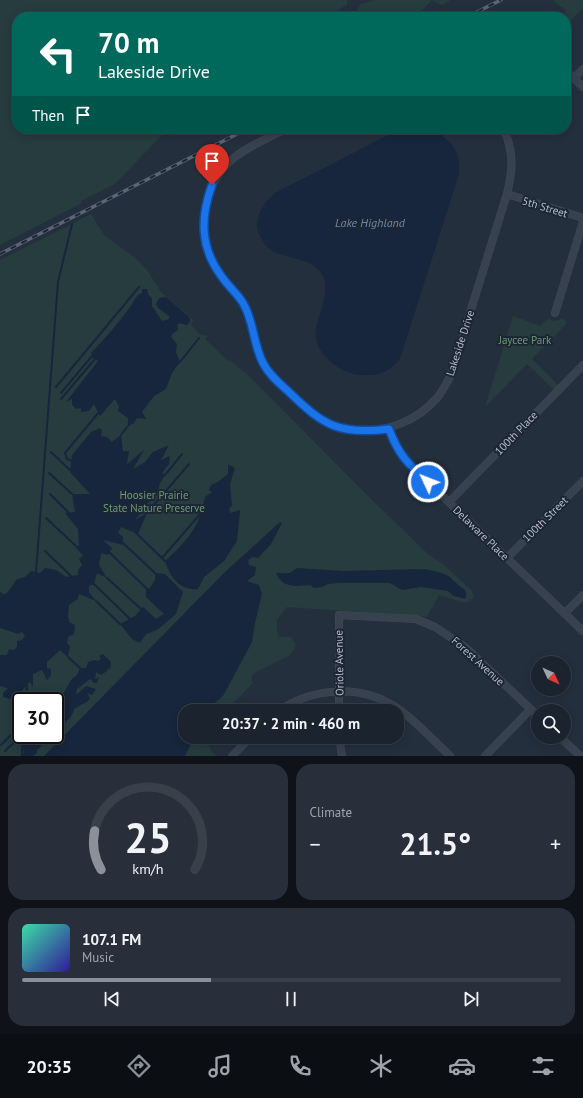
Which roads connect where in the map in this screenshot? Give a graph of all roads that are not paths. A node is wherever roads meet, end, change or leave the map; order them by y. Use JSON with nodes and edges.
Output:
{"nodes":[{"id":1,"x":583,"y":69,"type":"edge"},
{"id":2,"x":571,"y":75,"type":"edge"},
{"id":3,"x":574,"y":78,"type":"junction"},
{"id":4,"x":583,"y":87,"type":"edge"},
{"id":5,"x":275,"y":134,"type":"edge"},
{"id":6,"x":506,"y":134,"type":"edge"},
{"id":7,"x":507,"y":194,"type":"junction"},
{"id":8,"x":583,"y":218,"type":"edge"},
{"id":9,"x":583,"y":222,"type":"edge"},
{"id":10,"x":555,"y":312,"type":"dead end"},
{"id":11,"x":583,"y":365,"type":"edge"},
{"id":12,"x":389,"y":429,"type":"junction"},
{"id":13,"x":583,"y":480,"type":"edge"},
{"id":14,"x":449,"y":502,"type":"junction"},
{"id":15,"x":507,"y":558,"type":"junction"},
{"id":16,"x":583,"y":595,"type":"edge"},
{"id":17,"x":565,"y":613,"type":"junction"},
{"id":18,"x":339,"y":615,"type":"joint"},
{"id":19,"x":583,"y":631,"type":"edge"},
{"id":20,"x":339,"y":691,"type":"junction"},
{"id":21,"x":291,"y":704,"type":"edge"},
{"id":22,"x":340,"y":704,"type":"edge"},
{"id":23,"x":531,"y":709,"type":"joint"},
{"id":24,"x":244,"y":744,"type":"edge"},
{"id":25,"x":340,"y":744,"type":"edge"},
{"id":26,"x":567,"y":744,"type":"edge"},
{"id":27,"x":232,"y":756,"type":"edge"},
{"id":28,"x":342,"y":756,"type":"edge"},
{"id":29,"x":450,"y":756,"type":"edge"},
{"id":30,"x":485,"y":756,"type":"edge"},
{"id":31,"x":580,"y":756,"type":"edge"}],
"edges":[{"from":1,"to":3,"type":"street"},
{"from":2,"to":3,"type":"street"},
{"from":3,"to":4,"type":"street"},
{"from":5,"to":12,"type":"street","name":"Lakeside Drive"},
{"from":6,"to":7,"type":"street","name":"Lakeside Drive"},
{"from":7,"to":8,"type":"street","name":"5th Street"},
{"from":7,"to":12,"type":"street","name":"Lakeside Drive"},
{"from":9,"to":10,"type":"street"},
{"from":11,"to":14,"type":"street","name":"100th Place"},
{"from":12,"to":14,"type":"street","name":"Delaware Place"},
{"from":13,"to":15,"type":"street","name":"100th Street"},
{"from":14,"to":15,"type":"street","name":"Delaware Place"},
{"from":15,"to":17,"type":"street","name":"Delaware Place"},
{"from":16,"to":17,"type":"street"},
{"from":17,"to":19,"type":"street","name":"Delaware Place"},
{"from":18,"to":20,"type":"street","name":"Oriole Avenue"},
{"from":18,"to":23,"type":"street","name":"Forest Avenue"},
{"from":20,"to":21,"type":"street"},
{"from":20,"to":22,"type":"street","name":"Oriole Avenue"},
{"from":20,"to":29,"type":"street"},
{"from":23,"to":30,"type":"street"},
{"from":24,"to":27,"type":"street"},
{"from":25,"to":28,"type":"street"},
{"from":26,"to":31,"type":"street"}]}
